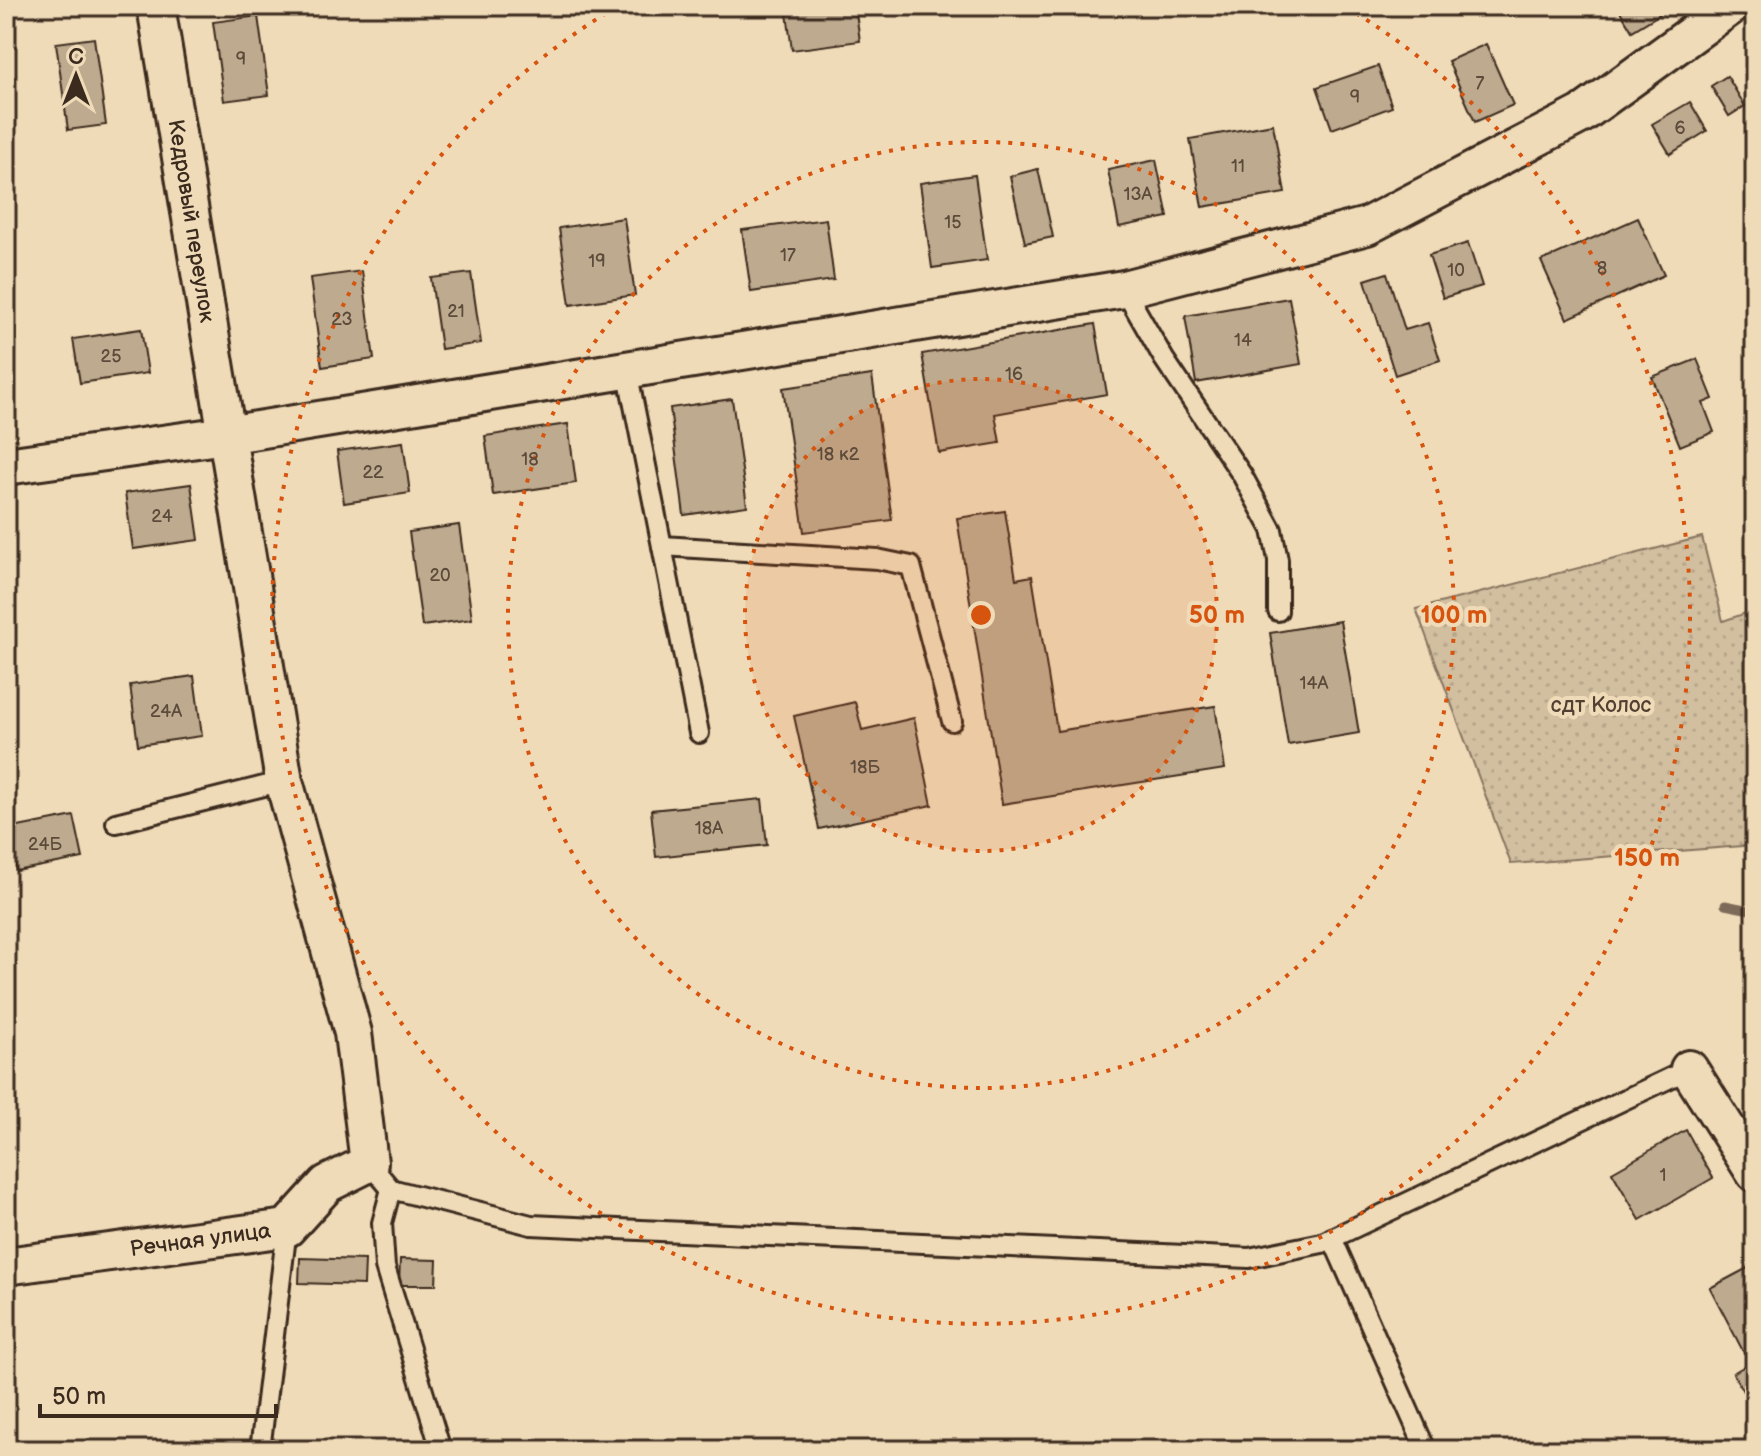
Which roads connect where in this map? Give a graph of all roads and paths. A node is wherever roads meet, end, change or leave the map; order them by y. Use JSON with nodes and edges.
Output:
{"nodes":[{"id":1,"x":156,"y":6,"type":"edge"},
{"id":2,"x":1731,"y":6,"type":"edge"},
{"id":3,"x":1124,"y":289,"type":"junction"},
{"id":4,"x":627,"y":370,"type":"junction"},
{"id":5,"x":226,"y":435,"type":"junction"},
{"id":6,"x":6,"y":466,"type":"edge"},
{"id":7,"x":662,"y":546,"type":"junction"},
{"id":8,"x":1278,"y":611,"type":"dead end"},
{"id":9,"x":952,"y":721,"type":"dead end"},
{"id":10,"x":699,"y":733,"type":"dead end"},
{"id":11,"x":284,"y":781,"type":"junction"},
{"id":12,"x":116,"y":823,"type":"dead end"},
{"id":13,"x":1689,"y":1069,"type":"joint"},
{"id":14,"x":1755,"y":1173,"type":"edge"},
{"id":15,"x":380,"y":1176,"type":"junction"},
{"id":16,"x":287,"y":1228,"type":"junction"},
{"id":17,"x":1332,"y":1238,"type":"junction"},
{"id":18,"x":6,"y":1266,"type":"edge"},
{"id":19,"x":260,"y":1450,"type":"edge"},
{"id":20,"x":441,"y":1450,"type":"edge"},
{"id":21,"x":1426,"y":1450,"type":"edge"}],
"edges":[{"from":1,"to":5,"type":"street","name":"Кедровый переулок"},
{"from":2,"to":3,"type":"street"},
{"from":3,"to":4,"type":"street"},
{"from":3,"to":8,"type":"lane"},
{"from":4,"to":5,"type":"street"},
{"from":4,"to":7,"type":"lane"},
{"from":5,"to":6,"type":"street"},
{"from":5,"to":11,"type":"street","name":"Кедровый переулок"},
{"from":7,"to":9,"type":"lane"},
{"from":7,"to":10,"type":"lane"},
{"from":11,"to":12,"type":"lane"},
{"from":11,"to":15,"type":"street","name":"Кедровый переулок"},
{"from":13,"to":14,"type":"street"},
{"from":13,"to":17,"type":"lane"},
{"from":15,"to":16,"type":"street","name":"Речная улица"},
{"from":15,"to":17,"type":"lane"},
{"from":15,"to":20,"type":"lane"},
{"from":16,"to":18,"type":"street","name":"Речная улица"},
{"from":16,"to":19,"type":"lane"},
{"from":17,"to":21,"type":"lane"}]}
